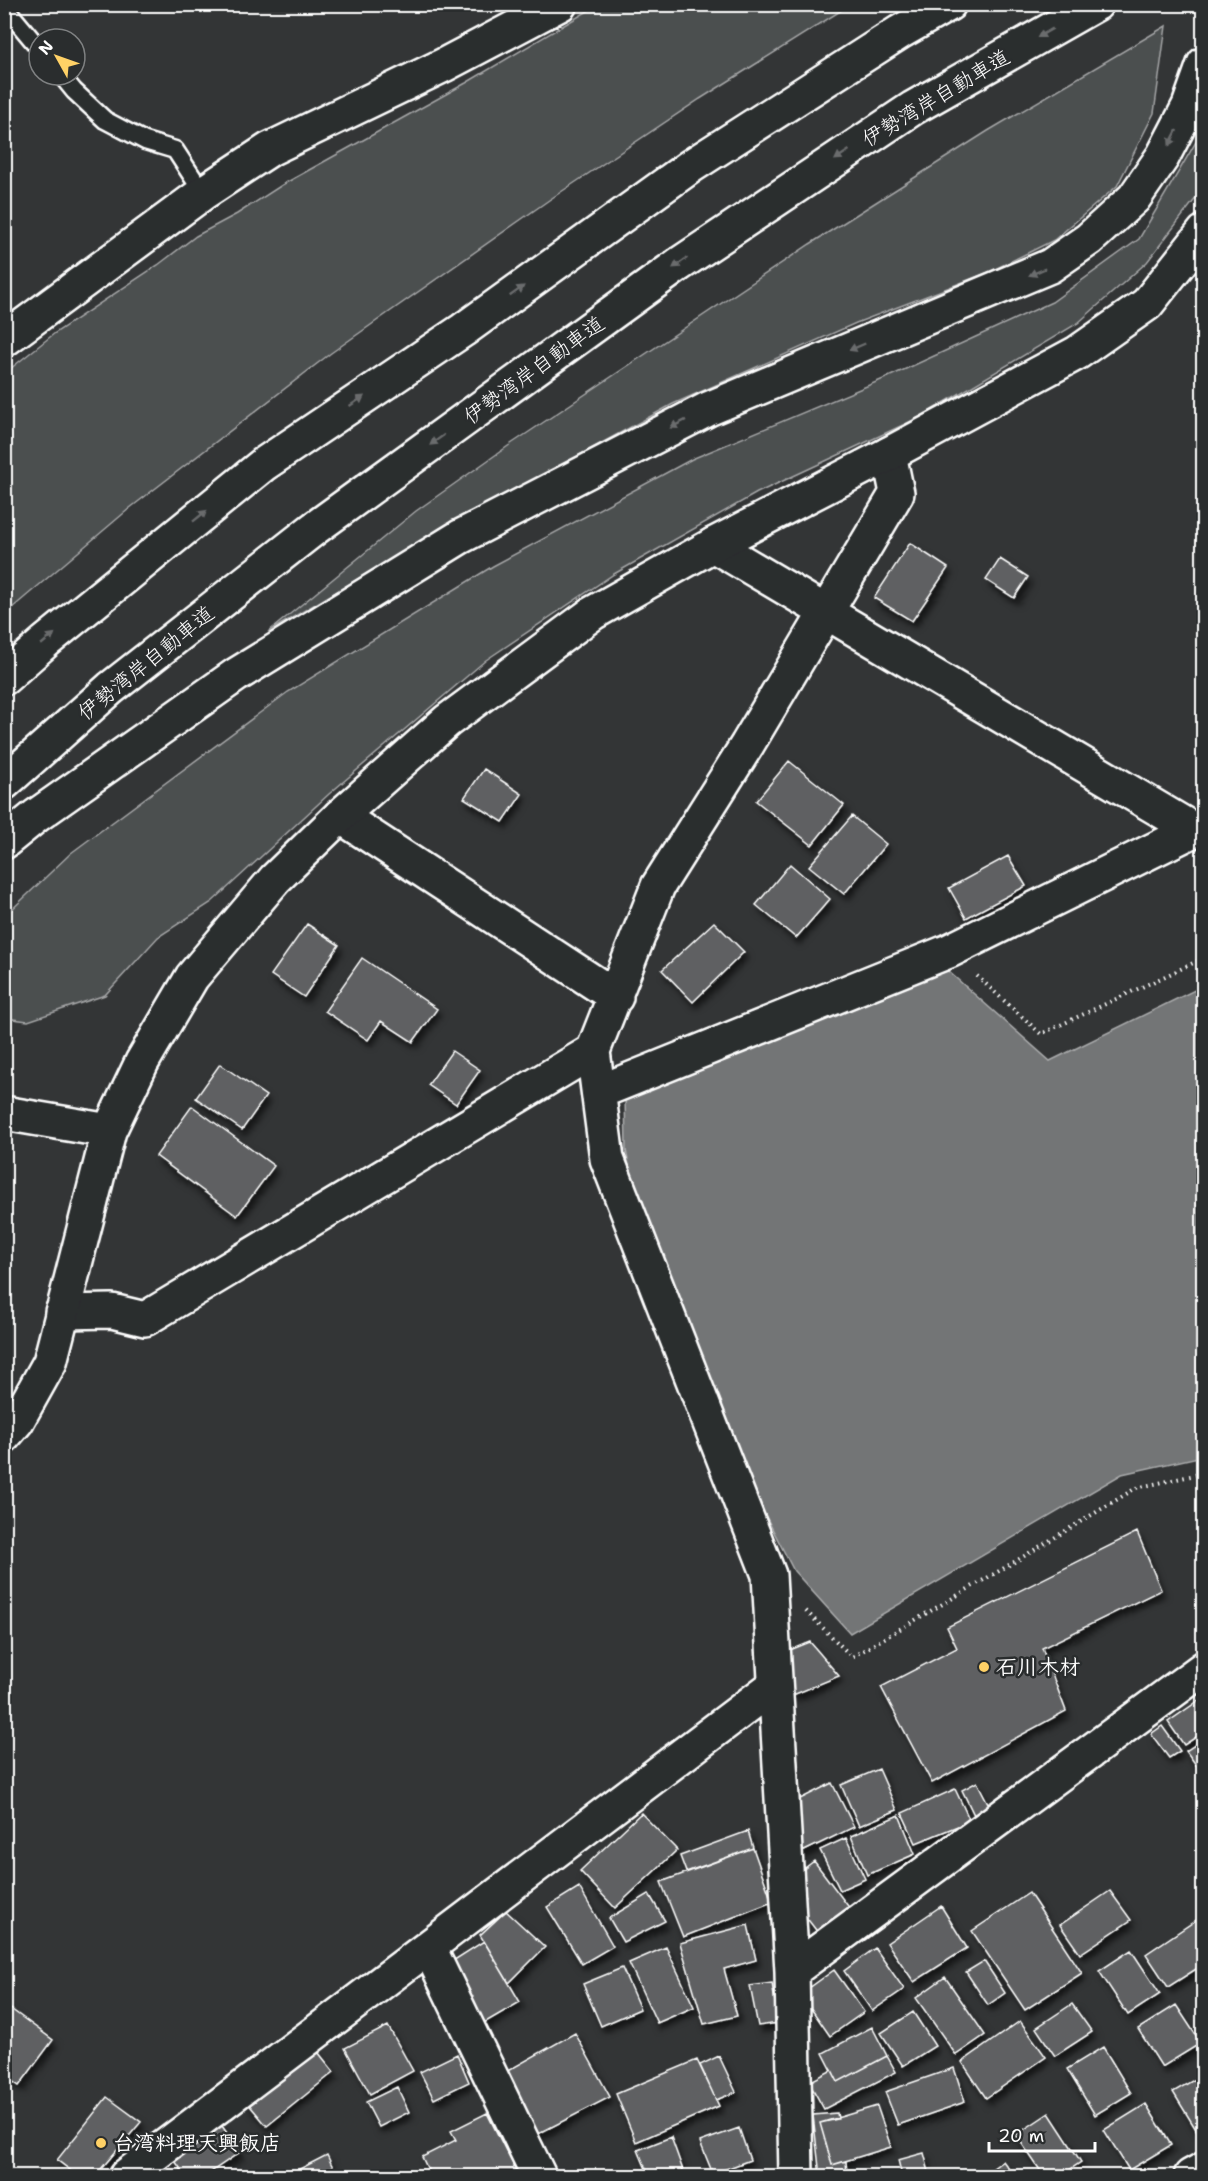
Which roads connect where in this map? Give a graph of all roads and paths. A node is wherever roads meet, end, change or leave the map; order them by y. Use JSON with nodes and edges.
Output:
{"nodes":[{"id":1,"x":560,"y":4,"type":"edge"},
{"id":2,"x":949,"y":4,"type":"edge"},
{"id":3,"x":1096,"y":4,"type":"edge"},
{"id":4,"x":4,"y":6,"type":"edge"},
{"id":5,"x":27,"y":34,"type":"edge"},
{"id":6,"x":1203,"y":64,"type":"edge"},
{"id":7,"x":71,"y":87,"type":"edge"},
{"id":8,"x":203,"y":193,"type":"junction"},
{"id":9,"x":1203,"y":232,"type":"edge"},
{"id":10,"x":4,"y":340,"type":"edge"},
{"id":11,"x":889,"y":454,"type":"junction"},
{"id":12,"x":713,"y":545,"type":"junction"},
{"id":13,"x":826,"y":611,"type":"junction"},
{"id":14,"x":4,"y":678,"type":"edge"},
{"id":15,"x":4,"y":783,"type":"edge"},
{"id":16,"x":340,"y":816,"type":"junction"},
{"id":17,"x":1198,"y":827,"type":"edge"},
{"id":18,"x":4,"y":842,"type":"edge"},
{"id":19,"x":950,"y":951,"type":"junction"},
{"id":20,"x":1203,"y":958,"type":"edge"},
{"id":21,"x":615,"y":997,"type":"junction"},
{"id":22,"x":593,"y":1051,"type":"junction"},
{"id":23,"x":599,"y":1092,"type":"junction"},
{"id":24,"x":4,"y":1113,"type":"edge"},
{"id":25,"x":109,"y":1131,"type":"junction"},
{"id":26,"x":63,"y":1312,"type":"junction"},
{"id":27,"x":4,"y":1436,"type":"edge"},
{"id":28,"x":1203,"y":1473,"type":"edge"},
{"id":29,"x":769,"y":1575,"type":"junction"},
{"id":30,"x":1203,"y":1668,"type":"edge"},
{"id":31,"x":775,"y":1686,"type":"junction"},
{"id":32,"x":429,"y":1948,"type":"junction"},
{"id":33,"x":792,"y":1971,"type":"junction"},
{"id":34,"x":1203,"y":2169,"type":"edge"},
{"id":35,"x":126,"y":2176,"type":"edge"},
{"id":36,"x":539,"y":2176,"type":"edge"},
{"id":37,"x":796,"y":2176,"type":"edge"},
{"id":38,"x":1191,"y":2176,"type":"edge"}],
"edges":[{"from":1,"to":8,"type":"main road"},
{"from":14,"to":2,"type":"main road","one_way":true},
{"from":3,"to":15,"type":"main road","name":"伊勢湾岸自動車道","one_way":true},
{"from":4,"to":5,"type":"lane"},
{"from":6,"to":18,"type":"main road","one_way":true},
{"from":7,"to":8,"type":"lane"},
{"from":8,"to":10,"type":"main road"},
{"from":9,"to":11,"type":"main road"},
{"from":11,"to":12,"type":"main road"},
{"from":11,"to":13,"type":"main road"},
{"from":12,"to":13,"type":"main road"},
{"from":12,"to":16,"type":"main road"},
{"from":13,"to":17,"type":"main road"},
{"from":13,"to":21,"type":"main road"},
{"from":16,"to":21,"type":"main road"},
{"from":16,"to":25,"type":"main road"},
{"from":17,"to":19,"type":"main road"},
{"from":19,"to":20,"type":"path"},
{"from":19,"to":23,"type":"main road"},
{"from":21,"to":22,"type":"main road"},
{"from":22,"to":23,"type":"main road"},
{"from":22,"to":26,"type":"main road"},
{"from":23,"to":29,"type":"main road"},
{"from":24,"to":25,"type":"main road"},
{"from":25,"to":26,"type":"main road"},
{"from":26,"to":27,"type":"main road"},
{"from":28,"to":29,"type":"path"},
{"from":29,"to":31,"type":"main road"},
{"from":30,"to":33,"type":"main road"},
{"from":31,"to":32,"type":"main road"},
{"from":31,"to":33,"type":"main road"},
{"from":32,"to":35,"type":"main road"},
{"from":32,"to":36,"type":"main road"},
{"from":33,"to":37,"type":"main road"},
{"from":34,"to":38,"type":"main road"}]}
